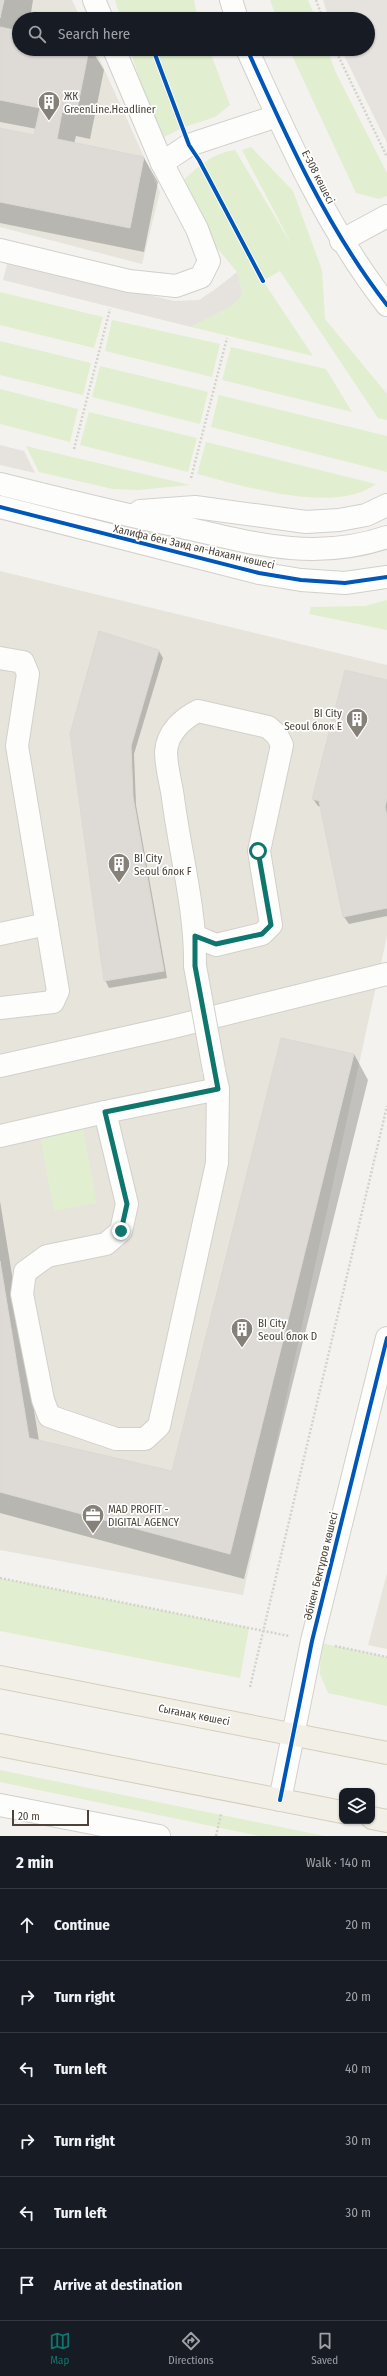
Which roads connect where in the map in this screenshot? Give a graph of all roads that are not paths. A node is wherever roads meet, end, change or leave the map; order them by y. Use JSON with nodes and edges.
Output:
{"nodes":[{"id":1,"x":94,"y":0,"type":"edge"},
{"id":2,"x":231,"y":0,"type":"edge"},
{"id":3,"x":99,"y":12,"type":"edge"},
{"id":4,"x":235,"y":12,"type":"edge"},
{"id":5,"x":117,"y":56,"type":"edge"},
{"id":6,"x":250,"y":56,"type":"edge"},
{"id":7,"x":277,"y":116,"type":"junction"},
{"id":8,"x":162,"y":163,"type":"junction"},
{"id":9,"x":387,"y":216,"type":"edge"},
{"id":10,"x":341,"y":241,"type":"junction"},
{"id":11,"x":0,"y":250,"type":"edge"},
{"id":12,"x":387,"y":305,"type":"edge"},
{"id":13,"x":0,"y":484,"type":"edge"},
{"id":14,"x":387,"y":506,"type":"edge"},
{"id":15,"x":0,"y":507,"type":"edge"},
{"id":16,"x":91,"y":507,"type":"junction"},
{"id":17,"x":387,"y":537,"type":"edge"},
{"id":18,"x":387,"y":577,"type":"edge"},
{"id":19,"x":0,"y":658,"type":"edge"},
{"id":20,"x":47,"y":924,"type":"junction"},
{"id":21,"x":0,"y":934,"type":"edge"},
{"id":22,"x":195,"y":936,"type":"junction"},
{"id":23,"x":387,"y":974,"type":"edge"},
{"id":24,"x":0,"y":1008,"type":"edge"},
{"id":25,"x":0,"y":1066,"type":"edge"},
{"id":26,"x":216,"y":1080,"type":"junction"},
{"id":27,"x":105,"y":1112,"type":"junction"},
{"id":28,"x":0,"y":1136,"type":"edge"},
{"id":29,"x":387,"y":1338,"type":"edge"},
{"id":30,"x":0,"y":1677,"type":"edge"},
{"id":31,"x":293,"y":1734,"type":"junction"},
{"id":32,"x":0,"y":1745,"type":"edge"},
{"id":33,"x":387,"y":1753,"type":"edge"},
{"id":34,"x":280,"y":1800,"type":"junction"},
{"id":35,"x":0,"y":1805,"type":"edge"},
{"id":36,"x":339,"y":1811,"type":"edge"},
{"id":37,"x":375,"y":1819,"type":"edge"},
{"id":38,"x":387,"y":1821,"type":"edge"},
{"id":39,"x":159,"y":1836,"type":"edge"}],
"edges":[{"from":1,"to":3,"type":"street"},
{"from":2,"to":4,"type":"street"},
{"from":5,"to":8,"type":"street"},
{"from":6,"to":7,"type":"street","name":"Е-308 көшесі"},
{"from":7,"to":8,"type":"street"},
{"from":7,"to":10,"type":"street","name":"Е-308 көшесі"},
{"from":8,"to":11,"type":"street"},
{"from":9,"to":10,"type":"street"},
{"from":10,"to":12,"type":"street","name":"Е-308 көшесі"},
{"from":13,"to":16,"type":"street","name":"Халифа бен Заид әл-Нахаян көшесі"},
{"from":14,"to":16,"type":"street"},
{"from":15,"to":18,"type":"street","name":"Халифа бен Заид әл-Нахаян көшесі"},
{"from":16,"to":17,"type":"street","name":"Халифа бен Заид әл-Нахаян көшесі"},
{"from":19,"to":20,"type":"street"},
{"from":20,"to":21,"type":"street"},
{"from":20,"to":24,"type":"street"},
{"from":22,"to":22,"type":"street"},
{"from":22,"to":26,"type":"street","bridge":true},
{"from":23,"to":25,"type":"street"},
{"from":26,"to":27,"type":"street"},
{"from":26,"to":27,"type":"street"},
{"from":27,"to":28,"type":"street"},
{"from":29,"to":31,"type":"street","name":"Әбікен Бектұров көшесі"},
{"from":30,"to":31,"type":"main road","name":"Сығанақ көшесі"},
{"from":31,"to":33,"type":"main road","name":"Сығанақ көшесі"},
{"from":31,"to":34,"type":"street","name":"Әбікен Бектұров көшесі"},
{"from":32,"to":34,"type":"main road"},
{"from":34,"to":36,"type":"main road"},
{"from":35,"to":39,"type":"street"},
{"from":37,"to":38,"type":"main road"}]}
